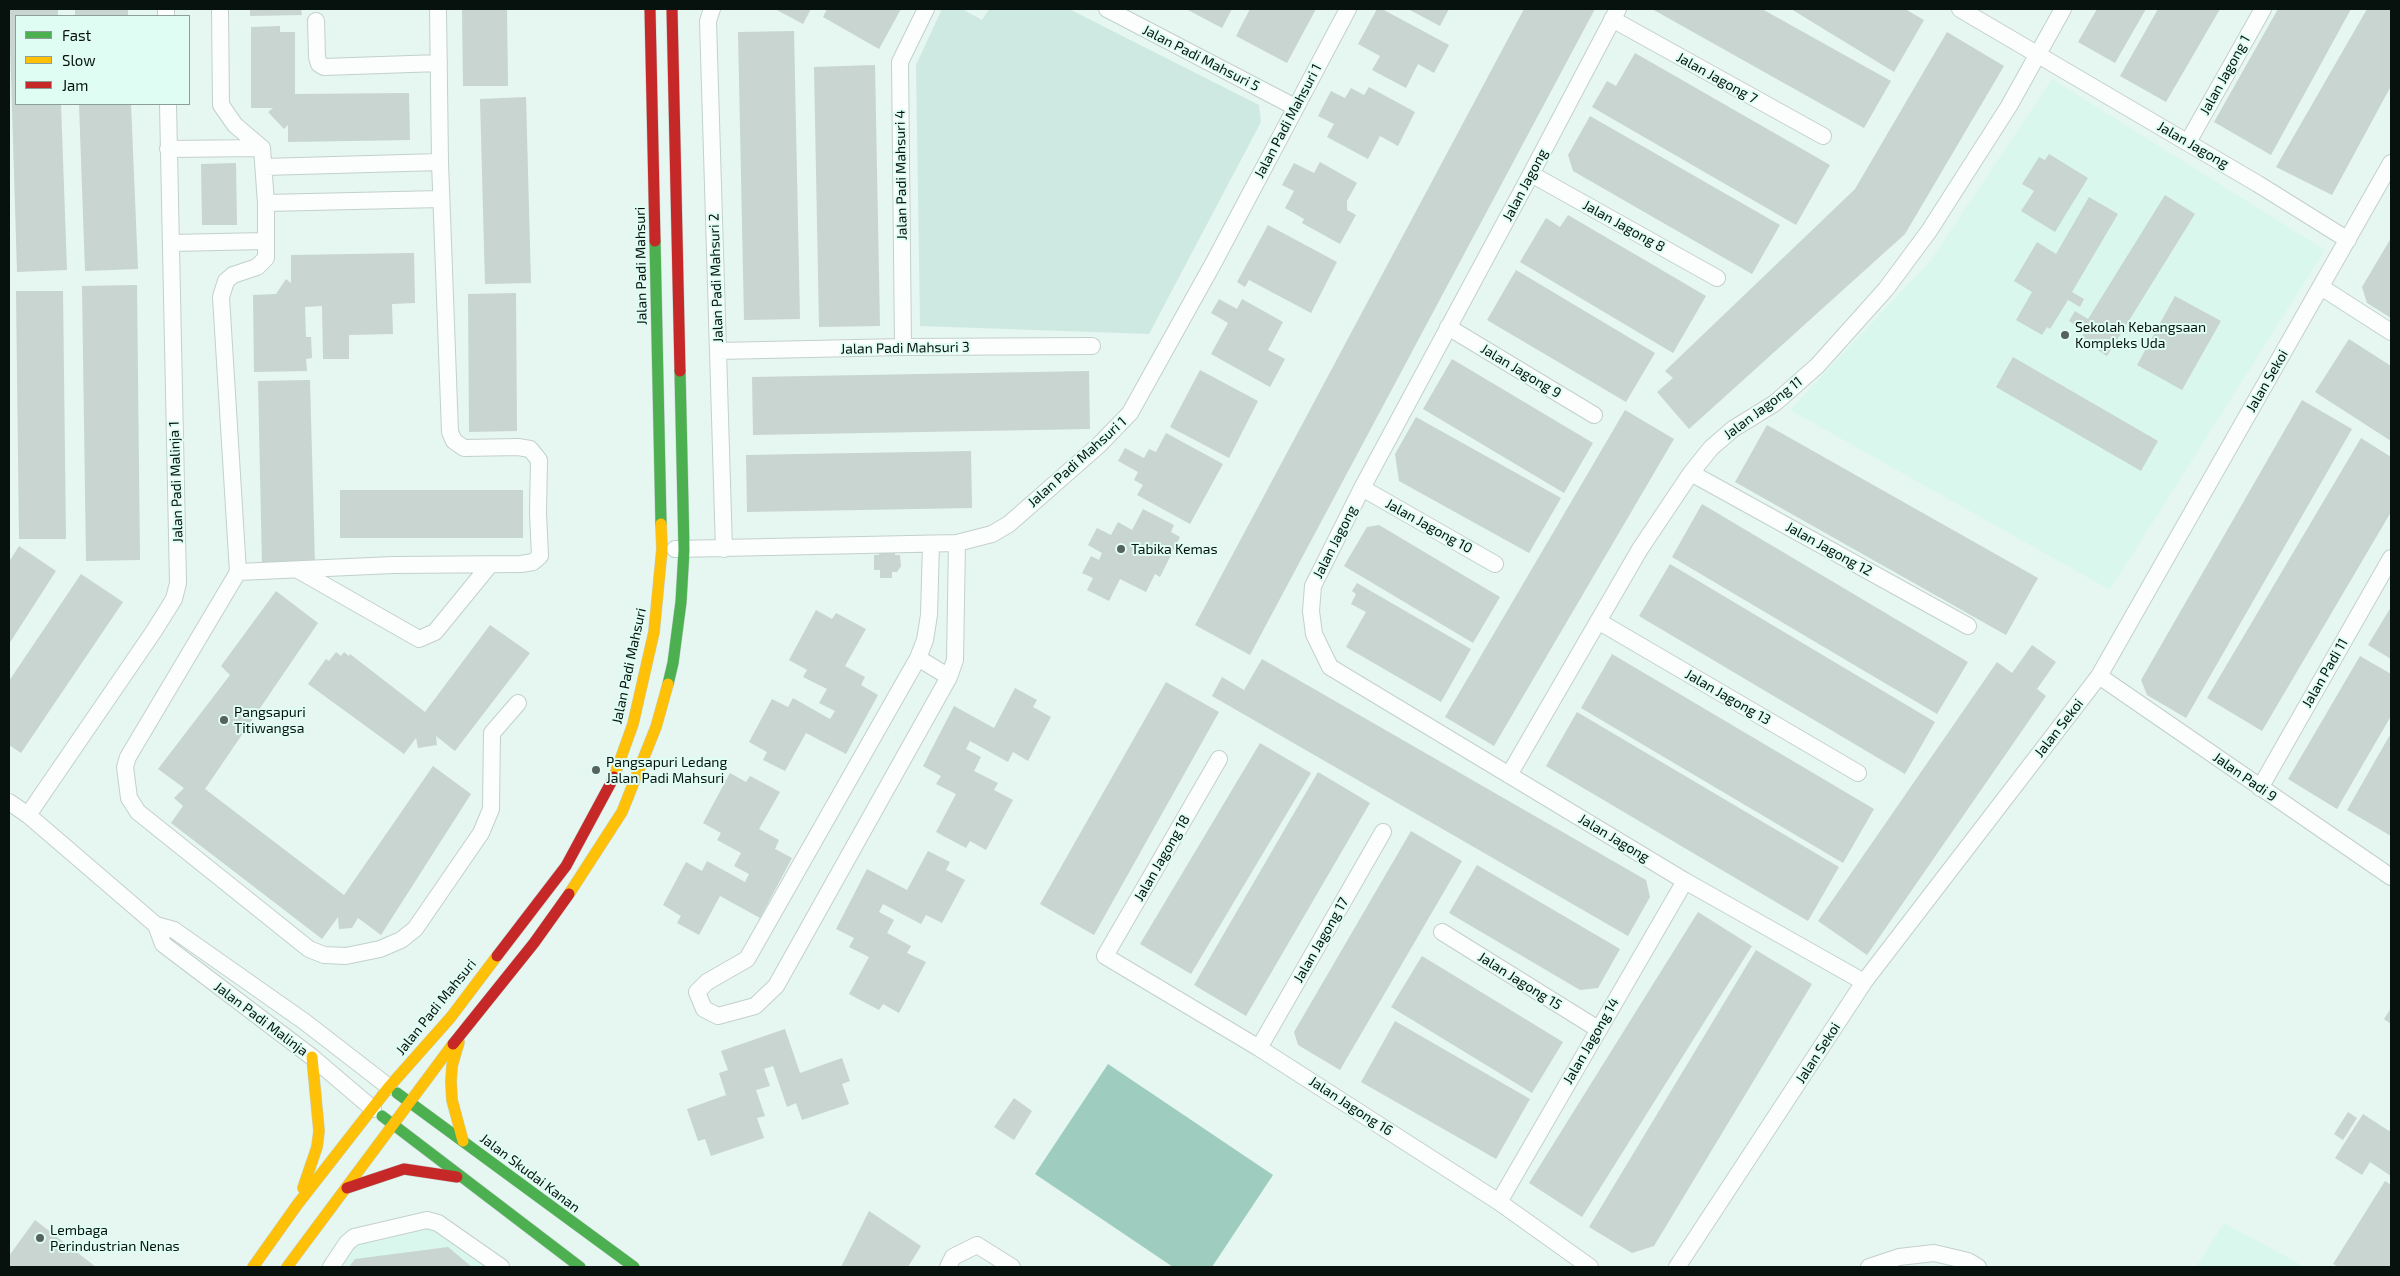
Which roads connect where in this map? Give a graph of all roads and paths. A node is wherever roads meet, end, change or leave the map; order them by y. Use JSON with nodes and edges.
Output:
{"nodes":[{"id":1,"x":220,"y":9,"type":"edge"},
{"id":2,"x":438,"y":9,"type":"edge"},
{"id":3,"x":650,"y":9,"type":"edge"},
{"id":4,"x":672,"y":9,"type":"edge"},
{"id":5,"x":712,"y":9,"type":"edge"},
{"id":6,"x":926,"y":9,"type":"edge"},
{"id":7,"x":1107,"y":9,"type":"edge"},
{"id":8,"x":1348,"y":9,"type":"edge"},
{"id":9,"x":1960,"y":9,"type":"edge"},
{"id":10,"x":2063,"y":9,"type":"edge"},
{"id":11,"x":2263,"y":9,"type":"edge"},
{"id":12,"x":1131,"y":14,"type":"edge"},
{"id":13,"x":1615,"y":14,"type":"edge"},
{"id":14,"x":316,"y":22,"type":"dead end"},
{"id":15,"x":2037,"y":55,"type":"junction"},
{"id":16,"x":439,"y":63,"type":"junction"},
{"id":17,"x":168,"y":105,"type":"edge"},
{"id":18,"x":1295,"y":107,"type":"junction"},
{"id":19,"x":1823,"y":136,"type":"dead end"},
{"id":20,"x":2188,"y":142,"type":"junction"},
{"id":21,"x":262,"y":148,"type":"junction"},
{"id":22,"x":168,"y":149,"type":"junction"},
{"id":23,"x":440,"y":162,"type":"junction"},
{"id":24,"x":2391,"y":163,"type":"edge"},
{"id":25,"x":264,"y":166,"type":"junction"},
{"id":26,"x":1531,"y":174,"type":"junction"},
{"id":27,"x":441,"y":199,"type":"junction"},
{"id":28,"x":266,"y":203,"type":"junction"},
{"id":29,"x":2348,"y":240,"type":"junction"},
{"id":30,"x":265,"y":241,"type":"junction"},
{"id":31,"x":171,"y":243,"type":"junction"},
{"id":32,"x":1717,"y":278,"type":"dead end"},
{"id":33,"x":2321,"y":287,"type":"junction"},
{"id":34,"x":1448,"y":327,"type":"junction"},
{"id":35,"x":2391,"y":332,"type":"edge"},
{"id":36,"x":1092,"y":346,"type":"dead end"},
{"id":37,"x":903,"y":347,"type":"junction"},
{"id":38,"x":718,"y":351,"type":"junction"},
{"id":39,"x":1594,"y":415,"type":"dead end"},
{"id":40,"x":1691,"y":473,"type":"junction"},
{"id":41,"x":1362,"y":488,"type":"junction"},
{"id":42,"x":957,"y":543,"type":"junction"},
{"id":43,"x":930,"y":544,"type":"junction"},
{"id":44,"x":662,"y":549,"type":"junction"},
{"id":45,"x":724,"y":549,"type":"junction"},
{"id":46,"x":684,"y":550,"type":"junction"},
{"id":47,"x":2391,"y":558,"type":"edge"},
{"id":48,"x":1496,"y":564,"type":"dead end"},
{"id":49,"x":489,"y":566,"type":"junction"},
{"id":50,"x":298,"y":570,"type":"junction"},
{"id":51,"x":238,"y":572,"type":"junction"},
{"id":52,"x":1598,"y":621,"type":"junction"},
{"id":53,"x":1968,"y":626,"type":"dead end"},
{"id":54,"x":918,"y":658,"type":"junction"},
{"id":55,"x":2099,"y":676,"type":"junction"},
{"id":56,"x":949,"y":677,"type":"junction"},
{"id":57,"x":518,"y":703,"type":"dead end"},
{"id":58,"x":1219,"y":760,"type":"dead end"},
{"id":59,"x":1858,"y":773,"type":"dead end"},
{"id":60,"x":1509,"y":775,"type":"junction"},
{"id":61,"x":2260,"y":788,"type":"junction"},
{"id":62,"x":9,"y":802,"type":"edge"},
{"id":63,"x":28,"y":815,"type":"junction"},
{"id":64,"x":1383,"y":832,"type":"dead end"},
{"id":65,"x":2391,"y":878,"type":"edge"},
{"id":66,"x":1686,"y":881,"type":"junction"},
{"id":67,"x":156,"y":925,"type":"junction"},
{"id":68,"x":1442,"y":932,"type":"dead end"},
{"id":69,"x":1105,"y":956,"type":"joint"},
{"id":70,"x":1864,"y":982,"type":"junction"},
{"id":71,"x":1598,"y":1029,"type":"junction"},
{"id":72,"x":462,"y":1032,"type":"junction"},
{"id":73,"x":1259,"y":1048,"type":"junction"},
{"id":74,"x":312,"y":1057,"type":"junction"},
{"id":75,"x":389,"y":1087,"type":"junction"},
{"id":76,"x":409,"y":1102,"type":"junction"},
{"id":77,"x":373,"y":1109,"type":"junction"},
{"id":78,"x":392,"y":1125,"type":"junction"},
{"id":79,"x":463,"y":1142,"type":"junction"},
{"id":80,"x":463,"y":1179,"type":"junction"},
{"id":81,"x":347,"y":1188,"type":"junction"},
{"id":82,"x":1499,"y":1202,"type":"junction"},
{"id":83,"x":297,"y":1205,"type":"junction"},
{"id":84,"x":1679,"y":1265,"type":"edge"},
{"id":85,"x":253,"y":1267,"type":"edge"},
{"id":86,"x":287,"y":1267,"type":"edge"},
{"id":87,"x":331,"y":1267,"type":"edge"},
{"id":88,"x":501,"y":1267,"type":"edge"},
{"id":89,"x":580,"y":1267,"type":"edge"},
{"id":90,"x":634,"y":1267,"type":"edge"},
{"id":91,"x":948,"y":1267,"type":"edge"},
{"id":92,"x":1012,"y":1267,"type":"edge"},
{"id":93,"x":1590,"y":1267,"type":"edge"},
{"id":94,"x":1869,"y":1267,"type":"edge"},
{"id":95,"x":1978,"y":1267,"type":"edge"}],
"edges":[{"from":1,"to":21,"type":"street"},
{"from":2,"to":16,"type":"street"},
{"from":3,"to":44,"type":"main road","name":"Jalan Padi Mahsuri"},
{"from":4,"to":46,"type":"main road"},
{"from":5,"to":38,"type":"street","name":"Jalan Padi Mahsuri 2"},
{"from":6,"to":37,"type":"street","name":"Jalan Padi Mahsuri 4"},
{"from":7,"to":12,"type":"street","name":"Jalan Padi Mahsuri 5"},
{"from":8,"to":18,"type":"street","name":"Jalan Padi Mahsuri 1"},
{"from":9,"to":15,"type":"street","name":"Jalan Jagong"},
{"from":10,"to":15,"type":"street","name":"Jalan Jagong 11"},
{"from":11,"to":20,"type":"street","name":"Jalan Jagong 1"},
{"from":12,"to":18,"type":"street","name":"Jalan Padi Mahsuri 5"},
{"from":13,"to":19,"type":"street","name":"Jalan Jagong 7"},
{"from":13,"to":26,"type":"street","name":"Jalan Jagong"},
{"from":14,"to":16,"type":"street"},
{"from":15,"to":20,"type":"street","name":"Jalan Jagong"},
{"from":15,"to":40,"type":"street","name":"Jalan Jagong 11"},
{"from":16,"to":23,"type":"street"},
{"from":17,"to":22,"type":"street","name":"Jalan Padi Malinja 1"},
{"from":18,"to":42,"type":"street","name":"Jalan Padi Mahsuri 1"},
{"from":20,"to":29,"type":"street","name":"Jalan Jagong"},
{"from":21,"to":22,"type":"street"},
{"from":21,"to":25,"type":"street"},
{"from":22,"to":31,"type":"street","name":"Jalan Padi Malinja 1"},
{"from":23,"to":25,"type":"street"},
{"from":23,"to":27,"type":"street"},
{"from":24,"to":29,"type":"street","name":"Jalan Sekoi"},
{"from":25,"to":28,"type":"street"},
{"from":26,"to":32,"type":"street","name":"Jalan Jagong 8"},
{"from":26,"to":34,"type":"street","name":"Jalan Jagong"},
{"from":27,"to":28,"type":"street"},
{"from":27,"to":49,"type":"street"},
{"from":28,"to":30,"type":"street"},
{"from":29,"to":33,"type":"street","name":"Jalan Sekoi"},
{"from":30,"to":31,"type":"street"},
{"from":30,"to":51,"type":"street"},
{"from":31,"to":63,"type":"street","name":"Jalan Padi Malinja 1"},
{"from":33,"to":35,"type":"street"},
{"from":33,"to":55,"type":"street","name":"Jalan Sekoi"},
{"from":34,"to":39,"type":"street","name":"Jalan Jagong 9"},
{"from":34,"to":41,"type":"street","name":"Jalan Jagong"},
{"from":36,"to":37,"type":"street","name":"Jalan Padi Mahsuri 3"},
{"from":37,"to":38,"type":"street","name":"Jalan Padi Mahsuri 3"},
{"from":38,"to":45,"type":"street","name":"Jalan Padi Mahsuri 2"},
{"from":40,"to":52,"type":"street","name":"Jalan Jagong 11"},
{"from":40,"to":53,"type":"street","name":"Jalan Jagong 12"},
{"from":41,"to":48,"type":"street","name":"Jalan Jagong 10"},
{"from":41,"to":60,"type":"street","name":"Jalan Jagong"},
{"from":42,"to":43,"type":"street","name":"Jalan Padi Mahsuri 1"},
{"from":42,"to":56,"type":"street"},
{"from":43,"to":45,"type":"street","name":"Jalan Padi Mahsuri 1"},
{"from":43,"to":54,"type":"street"},
{"from":44,"to":46,"type":"street","name":"Jalan Padi Mahsuri 1"},
{"from":44,"to":75,"type":"main road","name":"Jalan Padi Mahsuri"},
{"from":45,"to":46,"type":"street","name":"Jalan Padi Mahsuri 1"},
{"from":46,"to":72,"type":"main road"},
{"from":47,"to":61,"type":"street","name":"Jalan Padi 11"},
{"from":49,"to":50,"type":"street"},
{"from":49,"to":50,"type":"street"},
{"from":50,"to":51,"type":"street"},
{"from":51,"to":57,"type":"street"},
{"from":52,"to":59,"type":"street","name":"Jalan Jagong 13"},
{"from":52,"to":60,"type":"street","name":"Jalan Jagong 11"},
{"from":54,"to":56,"type":"street"},
{"from":54,"to":56,"type":"street"},
{"from":55,"to":61,"type":"street","name":"Jalan Padi 9"},
{"from":55,"to":70,"type":"street","name":"Jalan Sekoi"},
{"from":58,"to":69,"type":"street","name":"Jalan Jagong 18"},
{"from":60,"to":66,"type":"street","name":"Jalan Jagong"},
{"from":61,"to":65,"type":"street","name":"Jalan Padi 9"},
{"from":62,"to":63,"type":"street","name":"Jalan Padi Malinja"},
{"from":63,"to":67,"type":"street","name":"Jalan Padi Malinja"},
{"from":64,"to":73,"type":"street","name":"Jalan Jagong 17"},
{"from":66,"to":70,"type":"street","name":"Jalan Jagong"},
{"from":66,"to":71,"type":"street","name":"Jalan Jagong 14"},
{"from":67,"to":74,"type":"street","name":"Jalan Padi Malinja"},
{"from":67,"to":75,"type":"street","name":"Jalan Padi Malinja"},
{"from":68,"to":71,"type":"street","name":"Jalan Jagong 15"},
{"from":69,"to":73,"type":"street","name":"Jalan Jagong 16"},
{"from":70,"to":84,"type":"street","name":"Jalan Sekoi"},
{"from":71,"to":82,"type":"street","name":"Jalan Jagong 14"},
{"from":72,"to":76,"type":"main road"},
{"from":72,"to":79,"type":"main road"},
{"from":73,"to":82,"type":"street","name":"Jalan Jagong 16"},
{"from":74,"to":77,"type":"street","name":"Jalan Padi Malinja"},
{"from":74,"to":83,"type":"main road"},
{"from":75,"to":76,"type":"main road","name":"Jalan Skudai Kanan"},
{"from":75,"to":77,"type":"main road","name":"Jalan Padi Mahsuri"},
{"from":76,"to":78,"type":"main road"},
{"from":76,"to":79,"type":"main road","name":"Jalan Skudai Kanan"},
{"from":77,"to":78,"type":"main road"},
{"from":77,"to":83,"type":"main road","name":"Jalan Padi Mahsuri"},
{"from":78,"to":80,"type":"main road"},
{"from":78,"to":81,"type":"main road"},
{"from":79,"to":90,"type":"main road","name":"Jalan Skudai Kanan"},
{"from":80,"to":81,"type":"main road"},
{"from":80,"to":89,"type":"main road"},
{"from":81,"to":86,"type":"main road"},
{"from":82,"to":93,"type":"street","name":"Jalan Jagong 16"},
{"from":83,"to":85,"type":"main road","name":"Jalan Padi Mahsuri"},
{"from":87,"to":88,"type":"street"},
{"from":91,"to":92,"type":"street"},
{"from":94,"to":95,"type":"street"}]}
